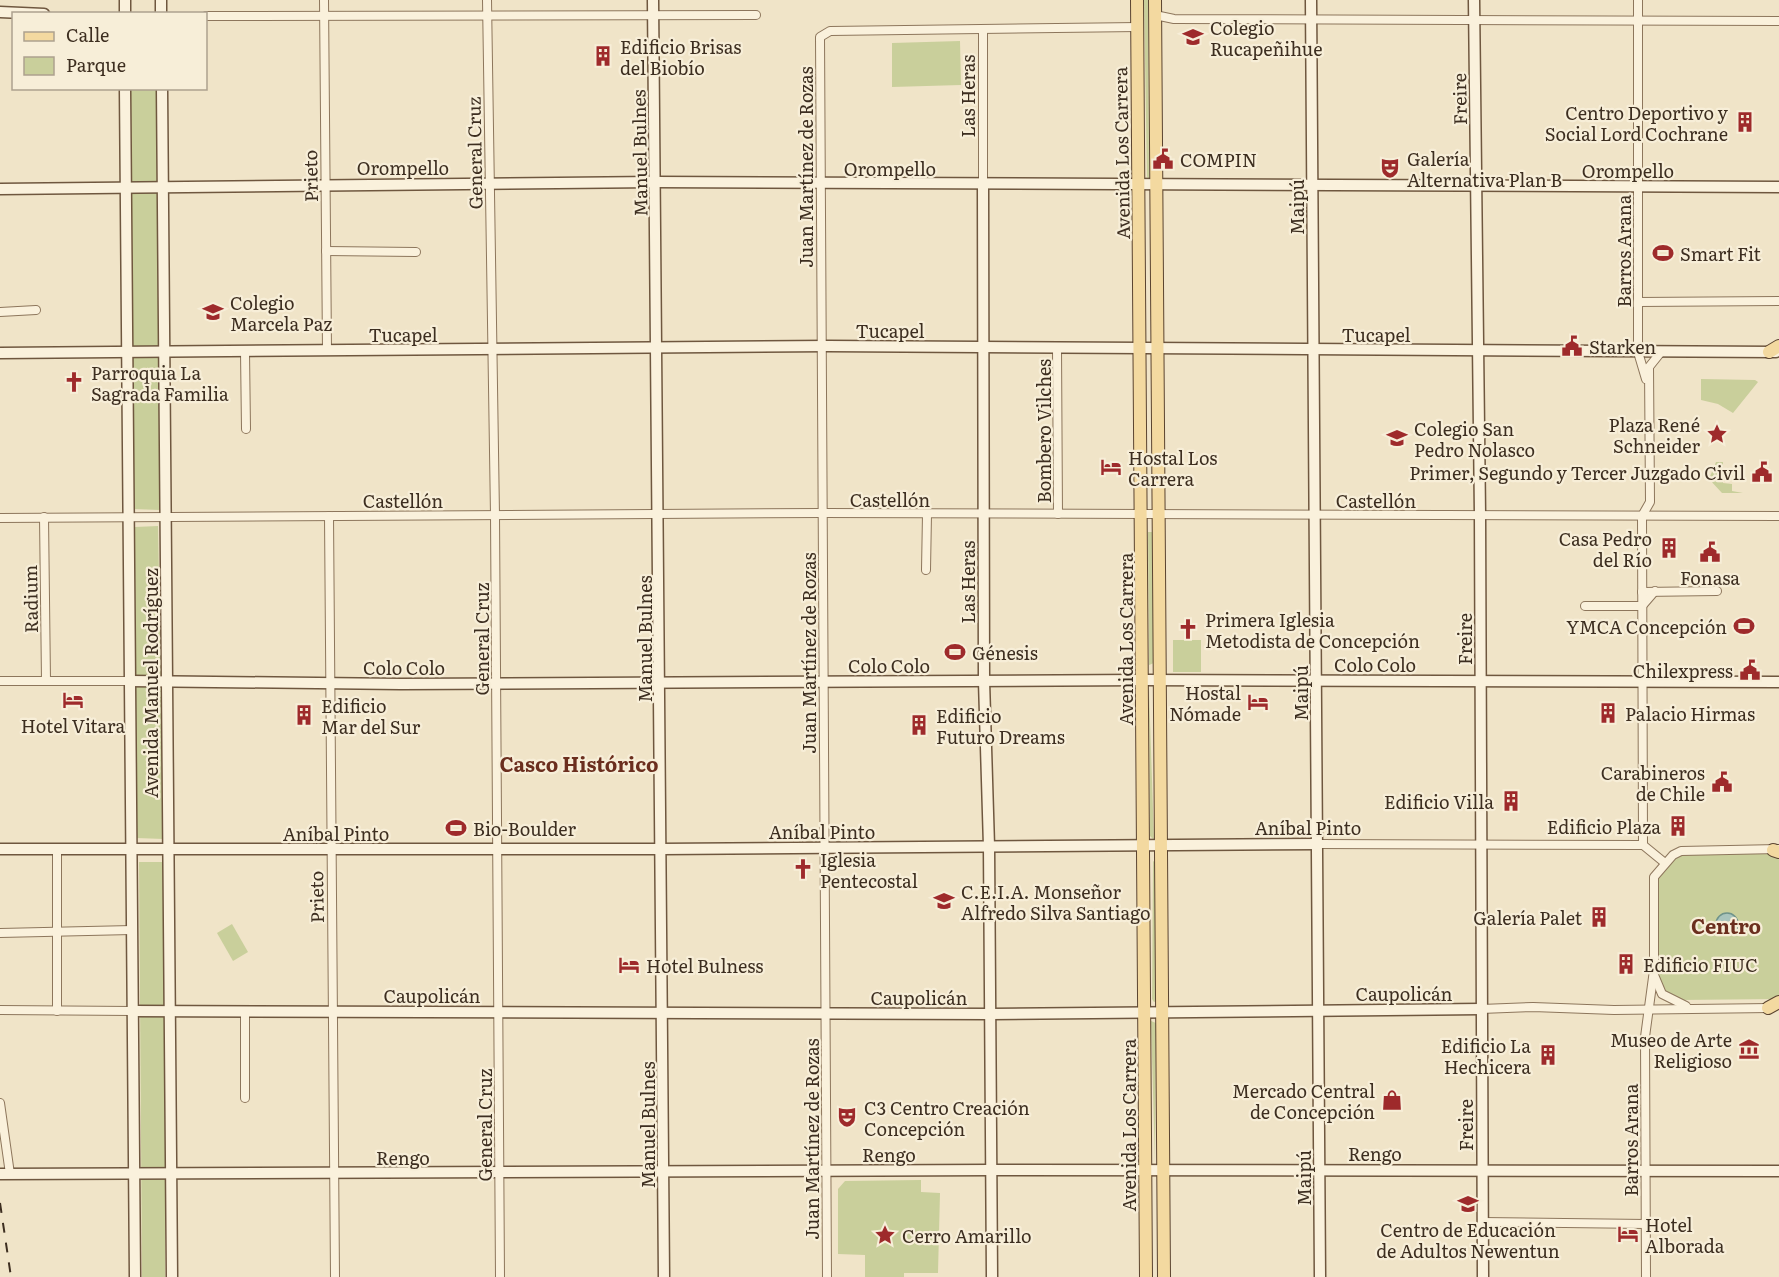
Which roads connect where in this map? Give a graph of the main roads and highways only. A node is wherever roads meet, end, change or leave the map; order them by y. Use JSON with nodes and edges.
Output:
{"nodes":[{"id":1,"x":653,"y":0,"type":"edge"},
{"id":2,"x":1137,"y":0,"type":"edge"},
{"id":3,"x":1155,"y":0,"type":"edge"},
{"id":4,"x":1311,"y":0,"type":"edge"},
{"id":5,"x":1474,"y":0,"type":"edge"},
{"id":6,"x":125,"y":90,"type":"edge"},
{"id":7,"x":162,"y":90,"type":"edge"},
{"id":8,"x":655,"y":182,"type":"junction"},
{"id":9,"x":984,"y":185,"type":"junction"},
{"id":10,"x":1477,"y":185,"type":"junction"},
{"id":11,"x":162,"y":186,"type":"junction"},
{"id":12,"x":1139,"y":186,"type":"junction"},
{"id":13,"x":1157,"y":186,"type":"junction"},
{"id":14,"x":1312,"y":186,"type":"junction"},
{"id":15,"x":126,"y":187,"type":"junction"},
{"id":16,"x":1779,"y":188,"type":"edge"},
{"id":17,"x":0,"y":189,"type":"edge"},
{"id":18,"x":984,"y":347,"type":"junction"},
{"id":19,"x":1141,"y":348,"type":"junction"},
{"id":20,"x":1157,"y":348,"type":"junction"},
{"id":21,"x":657,"y":349,"type":"junction"},
{"id":22,"x":1314,"y":350,"type":"junction"},
{"id":23,"x":1776,"y":350,"type":"edge"},
{"id":24,"x":1479,"y":351,"type":"junction"},
{"id":25,"x":128,"y":352,"type":"junction"},
{"id":26,"x":164,"y":352,"type":"junction"},
{"id":27,"x":0,"y":353,"type":"edge"},
{"id":28,"x":1143,"y":680,"type":"junction"},
{"id":29,"x":1161,"y":680,"type":"junction"},
{"id":30,"x":1317,"y":680,"type":"junction"},
{"id":31,"x":131,"y":681,"type":"junction"},
{"id":32,"x":166,"y":681,"type":"junction"},
{"id":33,"x":984,"y":681,"type":"junction"},
{"id":34,"x":1480,"y":681,"type":"junction"},
{"id":35,"x":661,"y":682,"type":"junction"},
{"id":36,"x":1779,"y":682,"type":"edge"},
{"id":37,"x":1145,"y":844,"type":"junction"},
{"id":38,"x":1162,"y":844,"type":"junction"},
{"id":39,"x":1318,"y":844,"type":"junction"},
{"id":40,"x":989,"y":846,"type":"junction"},
{"id":41,"x":0,"y":849,"type":"edge"},
{"id":42,"x":132,"y":849,"type":"junction"},
{"id":43,"x":662,"y":849,"type":"junction"},
{"id":44,"x":168,"y":850,"type":"junction"},
{"id":45,"x":1481,"y":1009,"type":"junction"},
{"id":46,"x":1319,"y":1010,"type":"junction"},
{"id":47,"x":132,"y":1011,"type":"junction"},
{"id":48,"x":169,"y":1011,"type":"junction"},
{"id":49,"x":663,"y":1012,"type":"junction"},
{"id":50,"x":1146,"y":1012,"type":"junction"},
{"id":51,"x":1162,"y":1012,"type":"junction"},
{"id":52,"x":991,"y":1014,"type":"junction"},
{"id":53,"x":1482,"y":1169,"type":"junction"},
{"id":54,"x":991,"y":1170,"type":"junction"},
{"id":55,"x":1146,"y":1170,"type":"junction"},
{"id":56,"x":1163,"y":1170,"type":"junction"},
{"id":57,"x":1319,"y":1170,"type":"junction"},
{"id":58,"x":1779,"y":1171,"type":"edge"},
{"id":59,"x":663,"y":1173,"type":"junction"},
{"id":60,"x":5,"y":1174,"type":"edge"},
{"id":61,"x":134,"y":1174,"type":"junction"},
{"id":62,"x":171,"y":1175,"type":"junction"},
{"id":63,"x":135,"y":1277,"type":"edge"},
{"id":64,"x":172,"y":1277,"type":"edge"},
{"id":65,"x":664,"y":1277,"type":"edge"},
{"id":66,"x":992,"y":1277,"type":"edge"},
{"id":67,"x":1146,"y":1277,"type":"edge"},
{"id":68,"x":1164,"y":1277,"type":"edge"},
{"id":69,"x":1320,"y":1277,"type":"edge"},
{"id":70,"x":1483,"y":1277,"type":"edge"}],
"edges":[{"from":1,"to":8,"type":"main road","name":"Manuel Bulnes"},
{"from":2,"to":12,"type":"main road","name":"Avenida Los Carrera"},
{"from":3,"to":13,"type":"main road","name":"Avenida Los Carrera"},
{"from":4,"to":14,"type":"main road","name":"Maipú"},
{"from":5,"to":10,"type":"main road","name":"Freire"},
{"from":6,"to":15,"type":"main road","name":"Avenida Manuel Rodríguez"},
{"from":7,"to":11,"type":"main road","name":"Avenida Manuel Rodríguez"},
{"from":8,"to":9,"type":"main road","name":"Orompello"},
{"from":8,"to":11,"type":"main road","name":"Orompello"},
{"from":8,"to":21,"type":"main road","name":"Manuel Bulnes"},
{"from":9,"to":12,"type":"main road","name":"Orompello"},
{"from":9,"to":18,"type":"main road","name":"Las Heras"},
{"from":10,"to":14,"type":"main road","name":"Orompello"},
{"from":10,"to":16,"type":"main road","name":"Orompello"},
{"from":10,"to":24,"type":"main road","name":"Freire"},
{"from":11,"to":15,"type":"main road","name":"Orompello"},
{"from":11,"to":26,"type":"main road","name":"Avenida Manuel Rodríguez"},
{"from":12,"to":13,"type":"main road","name":"Orompello"},
{"from":12,"to":19,"type":"main road","name":"Avenida Los Carrera"},
{"from":13,"to":14,"type":"main road","name":"Orompello"},
{"from":13,"to":20,"type":"main road","name":"Avenida Los Carrera"},
{"from":14,"to":22,"type":"main road","name":"Maipú"},
{"from":15,"to":17,"type":"main road","name":"Orompello"},
{"from":15,"to":25,"type":"main road","name":"Avenida Manuel Rodríguez"},
{"from":18,"to":19,"type":"main road","name":"Tucapel"},
{"from":18,"to":21,"type":"main road","name":"Tucapel"},
{"from":18,"to":33,"type":"main road","name":"Las Heras"},
{"from":19,"to":20,"type":"main road","name":"Tucapel"},
{"from":19,"to":28,"type":"main road","name":"Avenida Los Carrera"},
{"from":20,"to":22,"type":"main road","name":"Tucapel"},
{"from":20,"to":29,"type":"main road","name":"Avenida Los Carrera"},
{"from":21,"to":26,"type":"main road","name":"Tucapel"},
{"from":21,"to":35,"type":"main road","name":"Manuel Bulnes"},
{"from":22,"to":24,"type":"main road","name":"Tucapel"},
{"from":22,"to":30,"type":"main road","name":"Maipú"},
{"from":23,"to":24,"type":"main road","name":"Tucapel"},
{"from":24,"to":34,"type":"main road","name":"Freire"},
{"from":25,"to":26,"type":"main road","name":"Tucapel"},
{"from":25,"to":27,"type":"main road","name":"Tucapel"},
{"from":25,"to":31,"type":"main road","name":"Avenida Manuel Rodríguez"},
{"from":26,"to":32,"type":"main road","name":"Avenida Manuel Rodríguez"},
{"from":28,"to":29,"type":"main road","name":"Colo Colo"},
{"from":28,"to":33,"type":"main road","name":"Colo Colo"},
{"from":28,"to":37,"type":"main road","name":"Avenida Los Carrera"},
{"from":29,"to":30,"type":"main road","name":"Colo Colo"},
{"from":29,"to":38,"type":"main road","name":"Avenida Los Carrera"},
{"from":30,"to":34,"type":"main road","name":"Colo Colo"},
{"from":30,"to":39,"type":"main road","name":"Maipú"},
{"from":31,"to":32,"type":"main road","name":"Colo Colo"},
{"from":31,"to":42,"type":"main road","name":"Avenida Manuel Rodríguez"},
{"from":32,"to":35,"type":"main road","name":"Colo Colo"},
{"from":32,"to":44,"type":"main road","name":"Avenida Manuel Rodríguez"},
{"from":33,"to":35,"type":"main road","name":"Colo Colo"},
{"from":33,"to":40,"type":"main road","name":"Las Heras"},
{"from":34,"to":36,"type":"main road","name":"Colo Colo"},
{"from":34,"to":45,"type":"main road","name":"Freire"},
{"from":35,"to":43,"type":"main road","name":"Manuel Bulnes"},
{"from":37,"to":38,"type":"main road","name":"Aníbal Pinto"},
{"from":37,"to":40,"type":"main road","name":"Aníbal Pinto"},
{"from":37,"to":50,"type":"main road","name":"Avenida Los Carrera"},
{"from":38,"to":39,"type":"main road","name":"Aníbal Pinto"},
{"from":38,"to":51,"type":"main road","name":"Avenida Los Carrera"},
{"from":39,"to":46,"type":"main road","name":"Maipú"},
{"from":40,"to":43,"type":"main road","name":"Aníbal Pinto"},
{"from":40,"to":52,"type":"main road","name":"Las Heras"},
{"from":41,"to":42,"type":"main road","name":"Aníbal Pinto"},
{"from":42,"to":44,"type":"main road","name":"Aníbal Pinto"},
{"from":42,"to":47,"type":"main road","name":"Avenida Manuel Rodríguez"},
{"from":43,"to":44,"type":"main road","name":"Aníbal Pinto"},
{"from":43,"to":49,"type":"main road","name":"Manuel Bulnes"},
{"from":44,"to":48,"type":"main road","name":"Avenida Manuel Rodríguez"},
{"from":45,"to":46,"type":"main road","name":"Caupolicán"},
{"from":45,"to":53,"type":"main road","name":"Freire"},
{"from":46,"to":51,"type":"main road","name":"Caupolicán"},
{"from":46,"to":57,"type":"main road","name":"Maipú"},
{"from":47,"to":48,"type":"main road","name":"Caupolicán"},
{"from":47,"to":61,"type":"main road","name":"Avenida Manuel Rodríguez"},
{"from":48,"to":49,"type":"main road","name":"Caupolicán"},
{"from":48,"to":62,"type":"main road","name":"Avenida Manuel Rodríguez"},
{"from":49,"to":52,"type":"main road","name":"Caupolicán"},
{"from":49,"to":59,"type":"main road","name":"Manuel Bulnes"},
{"from":50,"to":51,"type":"main road","name":"Caupolicán"},
{"from":50,"to":52,"type":"main road","name":"Caupolicán"},
{"from":50,"to":55,"type":"main road","name":"Avenida Los Carrera"},
{"from":51,"to":56,"type":"main road","name":"Avenida Los Carrera"},
{"from":52,"to":54,"type":"main road","name":"Las Heras"},
{"from":53,"to":57,"type":"main road","name":"Rengo"},
{"from":53,"to":58,"type":"main road","name":"Rengo"},
{"from":53,"to":70,"type":"main road","name":"Freire"},
{"from":54,"to":55,"type":"main road","name":"Rengo"},
{"from":54,"to":59,"type":"main road","name":"Rengo"},
{"from":54,"to":66,"type":"main road","name":"Las Heras"},
{"from":55,"to":56,"type":"main road","name":"Rengo"},
{"from":55,"to":67,"type":"main road","name":"Avenida Los Carrera"},
{"from":56,"to":57,"type":"main road","name":"Rengo"},
{"from":56,"to":68,"type":"main road","name":"Avenida Los Carrera"},
{"from":57,"to":69,"type":"main road","name":"Maipú"},
{"from":59,"to":62,"type":"main road","name":"Rengo"},
{"from":59,"to":65,"type":"main road","name":"Manuel Bulnes"},
{"from":60,"to":61,"type":"main road","name":"Rengo"},
{"from":61,"to":62,"type":"main road","name":"Rengo"},
{"from":61,"to":63,"type":"main road","name":"Avenida Manuel Rodríguez"},
{"from":62,"to":64,"type":"main road","name":"Avenida Manuel Rodríguez"}]}
